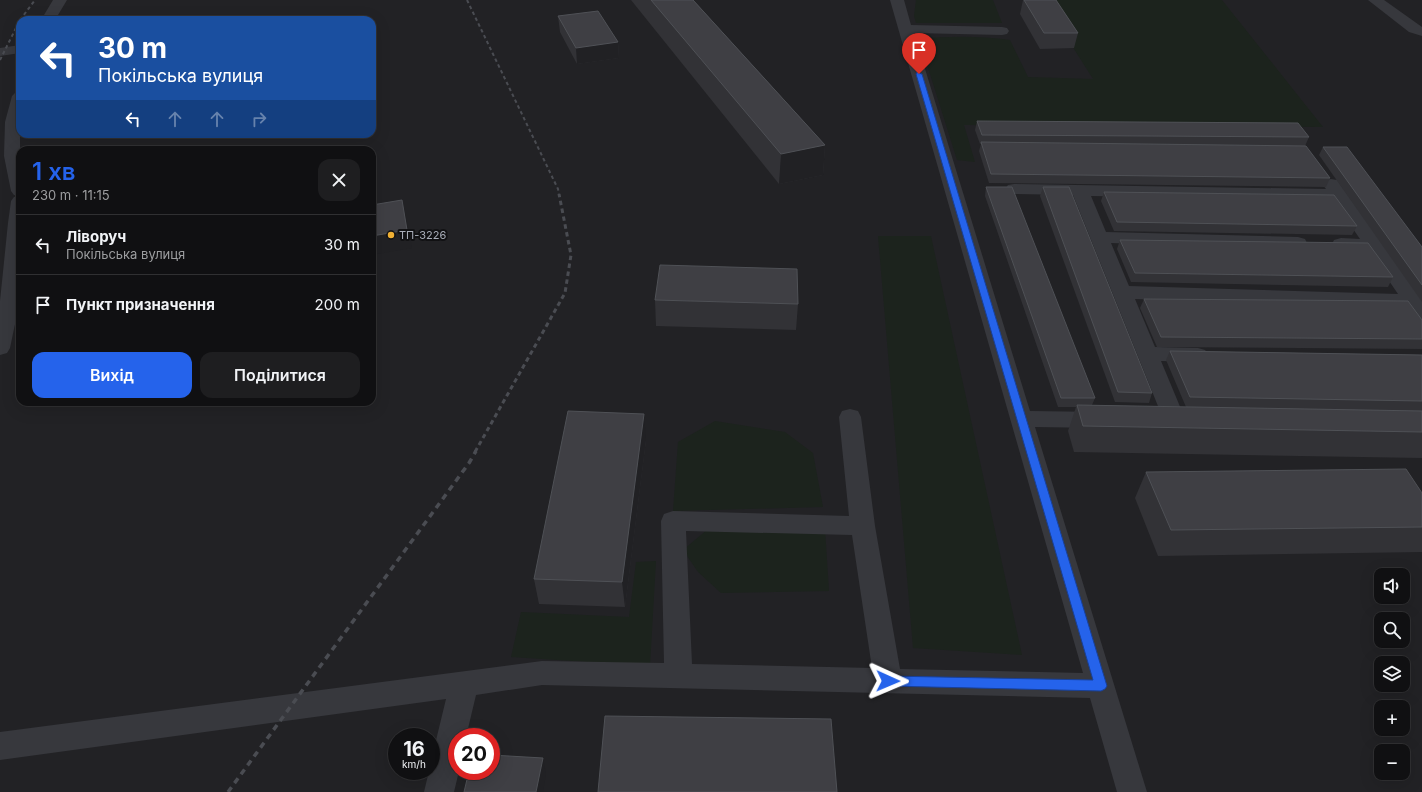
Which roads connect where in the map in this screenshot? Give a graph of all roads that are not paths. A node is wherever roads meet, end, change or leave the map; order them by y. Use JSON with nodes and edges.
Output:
{"nodes":[{"id":1,"x":60,"y":0,"type":"edge"},
{"id":2,"x":897,"y":0,"type":"edge"},
{"id":3,"x":1375,"y":0,"type":"edge"},
{"id":4,"x":50,"y":16,"type":"edge"},
{"id":5,"x":905,"y":29,"type":"junction"},
{"id":6,"x":1002,"y":31,"type":"dead end"},
{"id":7,"x":1422,"y":32,"type":"edge"},
{"id":8,"x":16,"y":50,"type":"edge"},
{"id":9,"x":0,"y":52,"type":"edge"},
{"id":10,"x":16,"y":111,"type":"edge"},
{"id":11,"x":1322,"y":170,"type":"edge"},
{"id":12,"x":16,"y":174,"type":"edge"},
{"id":13,"x":1014,"y":189,"type":"edge"},
{"id":14,"x":1080,"y":190,"type":"junction"},
{"id":15,"x":1339,"y":195,"type":"junction"},
{"id":16,"x":16,"y":233,"type":"edge"},
{"id":17,"x":1100,"y":237,"type":"junction"},
{"id":18,"x":1374,"y":245,"type":"junction"},
{"id":19,"x":1122,"y":292,"type":"junction"},
{"id":20,"x":1417,"y":307,"type":"edge"},
{"id":21,"x":0,"y":348,"type":"edge"},
{"id":22,"x":1147,"y":354,"type":"junction"},
{"id":23,"x":1218,"y":355,"type":"edge"},
{"id":24,"x":850,"y":417,"type":"dead end"},
{"id":25,"x":1022,"y":419,"type":"junction"},
{"id":26,"x":1121,"y":420,"type":"edge"},
{"id":27,"x":1152,"y":421,"type":"edge"},
{"id":28,"x":1175,"y":421,"type":"junction"},
{"id":29,"x":1199,"y":421,"type":"edge"},
{"id":30,"x":863,"y":526,"type":"junction"},
{"id":31,"x":678,"y":676,"type":"junction"},
{"id":32,"x":888,"y":681,"type":"junction"},
{"id":33,"x":464,"y":683,"type":"junction"},
{"id":34,"x":1101,"y":686,"type":"junction"},
{"id":35,"x":0,"y":746,"type":"edge"},
{"id":36,"x":438,"y":792,"type":"edge"},
{"id":37,"x":1132,"y":792,"type":"edge"}],
"edges":[{"from":1,"to":4,"type":"street"},
{"from":2,"to":5,"type":"street"},
{"from":3,"to":7,"type":"street"},
{"from":5,"to":6,"type":"street"},
{"from":5,"to":25,"type":"street"},
{"from":8,"to":9,"type":"street"},
{"from":10,"to":12,"type":"street"},
{"from":11,"to":15,"type":"street"},
{"from":13,"to":14,"type":"street"},
{"from":14,"to":15,"type":"street"},
{"from":14,"to":17,"type":"street"},
{"from":15,"to":18,"type":"street"},
{"from":16,"to":21,"type":"street"},
{"from":17,"to":18,"type":"street"},
{"from":17,"to":19,"type":"street"},
{"from":18,"to":20,"type":"street"},
{"from":19,"to":20,"type":"street"},
{"from":19,"to":22,"type":"street"},
{"from":22,"to":23,"type":"street"},
{"from":22,"to":28,"type":"street"},
{"from":24,"to":30,"type":"street"},
{"from":25,"to":26,"type":"street"},
{"from":25,"to":34,"type":"street"},
{"from":27,"to":28,"type":"street"},
{"from":28,"to":29,"type":"street"},
{"from":30,"to":31,"type":"street"},
{"from":30,"to":32,"type":"street"},
{"from":31,"to":32,"type":"street"},
{"from":31,"to":33,"type":"street"},
{"from":32,"to":34,"type":"street"},
{"from":33,"to":35,"type":"street"},
{"from":33,"to":36,"type":"street"},
{"from":34,"to":37,"type":"street"}]}
